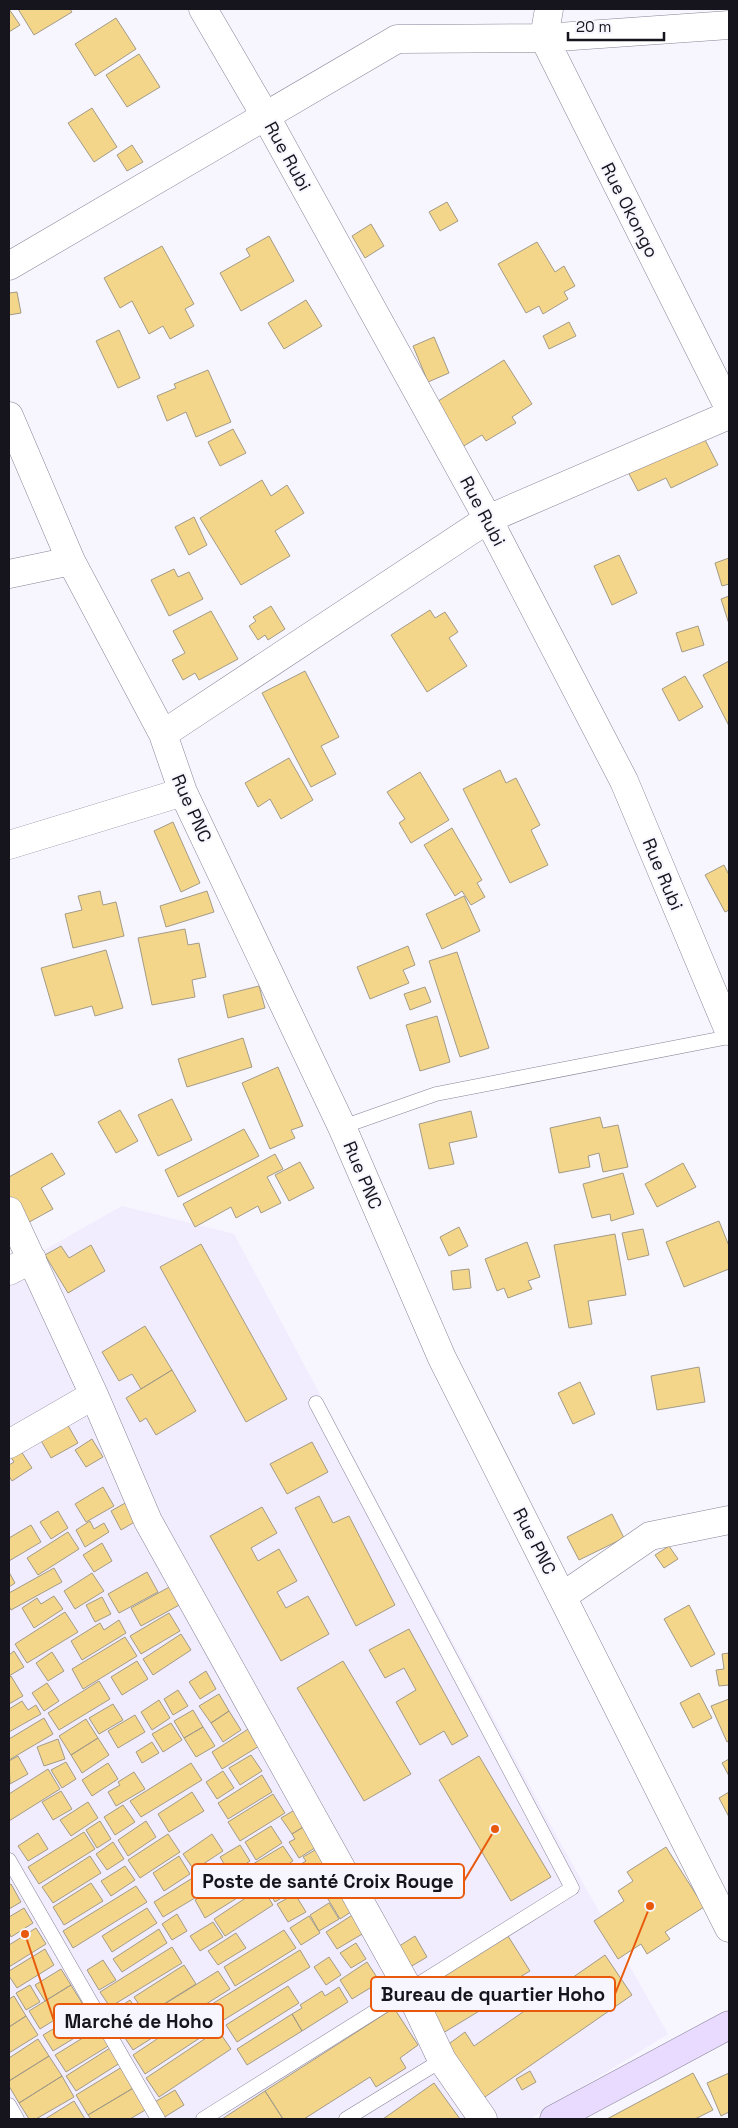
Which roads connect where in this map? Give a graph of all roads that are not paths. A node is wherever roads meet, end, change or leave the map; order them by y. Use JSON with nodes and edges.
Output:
{"nodes":[{"id":1,"x":202,"y":9,"type":"edge"},
{"id":2,"x":549,"y":9,"type":"edge"},
{"id":3,"x":729,"y":25,"type":"edge"},
{"id":4,"x":544,"y":38,"type":"junction"},
{"id":5,"x":266,"y":116,"type":"junction"},
{"id":6,"x":9,"y":266,"type":"edge"},
{"id":7,"x":729,"y":408,"type":"edge"},
{"id":8,"x":729,"y":415,"type":"edge"},
{"id":9,"x":9,"y":416,"type":"edge"},
{"id":10,"x":488,"y":519,"type":"junction"},
{"id":11,"x":71,"y":561,"type":"junction"},
{"id":12,"x":9,"y":574,"type":"edge"},
{"id":13,"x":162,"y":734,"type":"junction"},
{"id":14,"x":183,"y":792,"type":"junction"},
{"id":15,"x":9,"y":845,"type":"edge"},
{"id":16,"x":729,"y":1031,"type":"edge"},
{"id":17,"x":729,"y":1037,"type":"edge"},
{"id":18,"x":342,"y":1127,"type":"junction"},
{"id":19,"x":9,"y":1211,"type":"edge"},
{"id":20,"x":20,"y":1265,"type":"edge"},
{"id":21,"x":94,"y":1395,"type":"junction"},
{"id":22,"x":316,"y":1403,"type":"dead end"},
{"id":23,"x":9,"y":1444,"type":"edge"},
{"id":24,"x":729,"y":1520,"type":"edge"},
{"id":25,"x":563,"y":1596,"type":"junction"},
{"id":26,"x":9,"y":1860,"type":"edge"},
{"id":27,"x":729,"y":1928,"type":"edge"},
{"id":28,"x":409,"y":1990,"type":"junction"},
{"id":29,"x":729,"y":2025,"type":"edge"},
{"id":30,"x":442,"y":2060,"type":"junction"},
{"id":31,"x":9,"y":2105,"type":"edge"},
{"id":32,"x":18,"y":2119,"type":"edge"},
{"id":33,"x":158,"y":2119,"type":"edge"},
{"id":34,"x":203,"y":2119,"type":"edge"},
{"id":35,"x":346,"y":2119,"type":"edge"},
{"id":36,"x":483,"y":2119,"type":"edge"},
{"id":37,"x":555,"y":2119,"type":"edge"}],
"edges":[{"from":1,"to":5,"type":"street","name":"Rue Rubi"},
{"from":2,"to":4,"type":"street"},
{"from":3,"to":4,"type":"street"},
{"from":4,"to":5,"type":"street"},
{"from":4,"to":7,"type":"street","name":"Rue Okongo"},
{"from":5,"to":6,"type":"street"},
{"from":5,"to":10,"type":"street","name":"Rue Rubi"},
{"from":8,"to":10,"type":"street"},
{"from":9,"to":11,"type":"street","name":"Rue PNC"},
{"from":10,"to":13,"type":"street"},
{"from":10,"to":16,"type":"street","name":"Rue Rubi"},
{"from":11,"to":12,"type":"street"},
{"from":11,"to":13,"type":"street","name":"Rue PNC"},
{"from":13,"to":14,"type":"street","name":"Rue PNC"},
{"from":14,"to":15,"type":"street"},
{"from":14,"to":18,"type":"street","name":"Rue PNC"},
{"from":17,"to":18,"type":"lane"},
{"from":18,"to":25,"type":"street","name":"Rue PNC"},
{"from":19,"to":20,"type":"street"},
{"from":20,"to":21,"type":"street"},
{"from":21,"to":23,"type":"street"},
{"from":21,"to":28,"type":"street"},
{"from":22,"to":28,"type":"lane"},
{"from":24,"to":25,"type":"street"},
{"from":25,"to":27,"type":"street","name":"Rue PNC"},
{"from":26,"to":33,"type":"lane"},
{"from":28,"to":30,"type":"street"},
{"from":28,"to":34,"type":"lane"},
{"from":29,"to":37,"type":"street"},
{"from":30,"to":35,"type":"lane"},
{"from":30,"to":36,"type":"street"},
{"from":31,"to":32,"type":"lane"}]}
